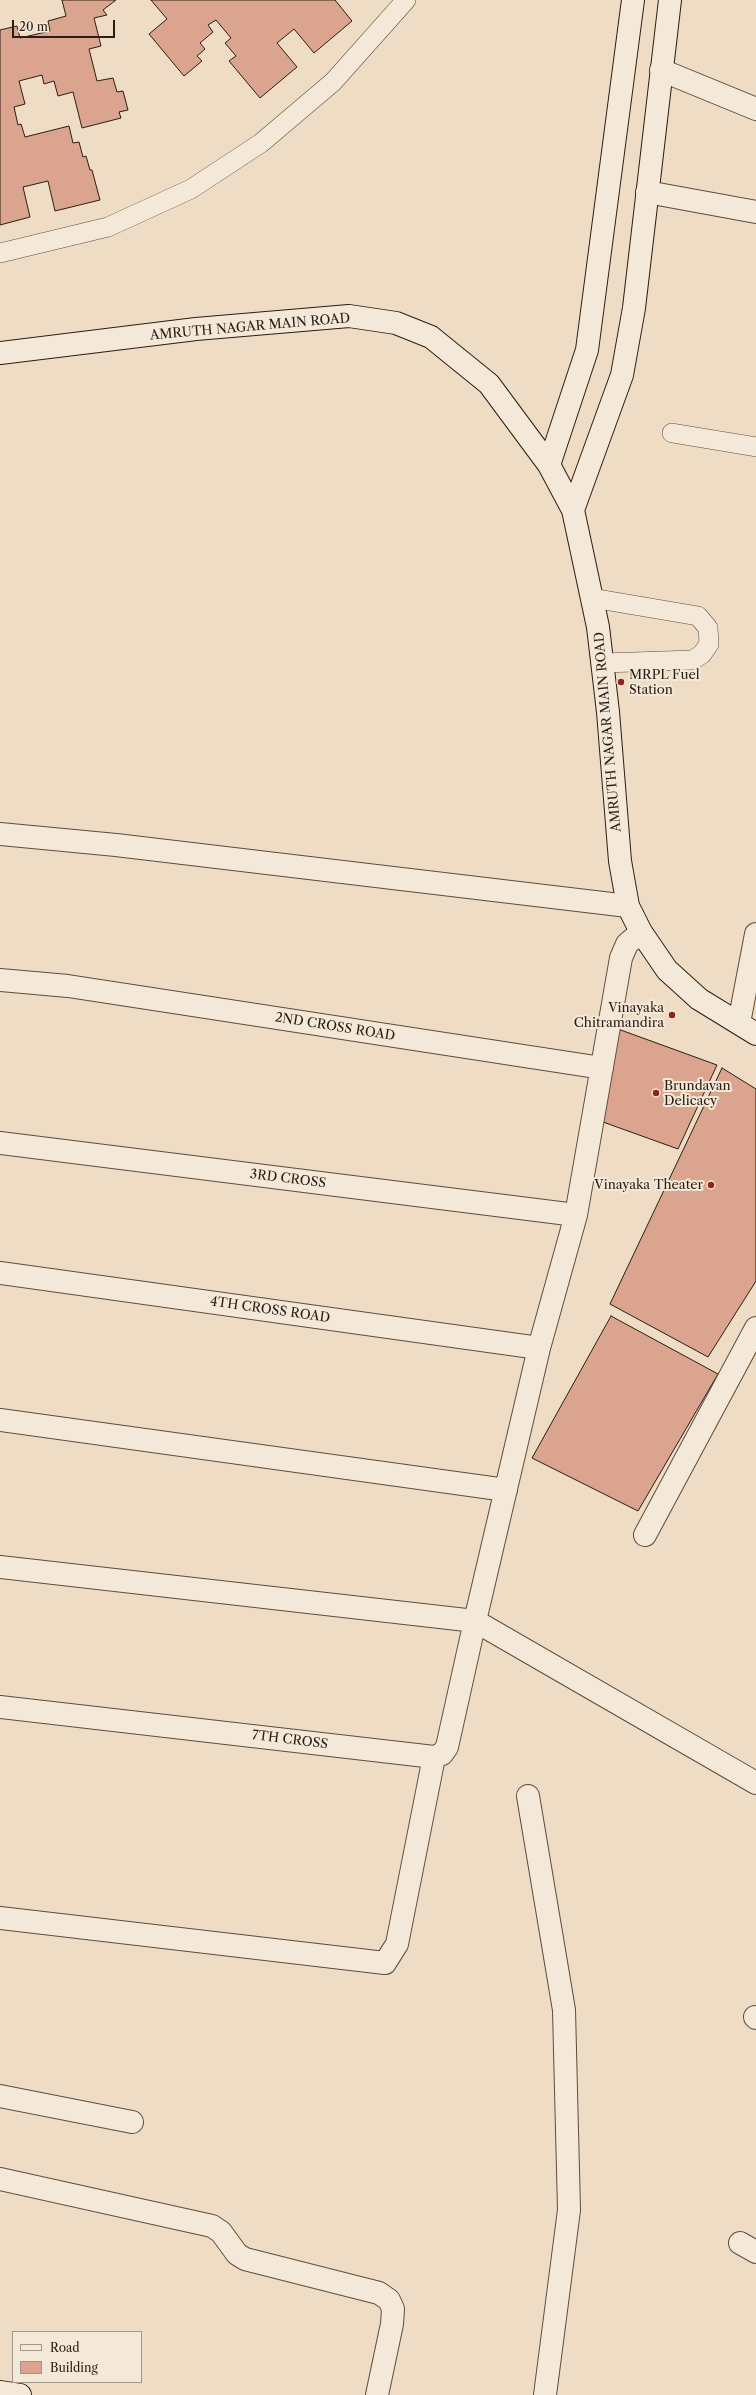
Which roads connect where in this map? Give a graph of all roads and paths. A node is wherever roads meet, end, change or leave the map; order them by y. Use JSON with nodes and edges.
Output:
{"nodes":[{"id":1,"x":406,"y":0,"type":"edge"},
{"id":2,"x":633,"y":0,"type":"edge"},
{"id":3,"x":670,"y":0,"type":"edge"},
{"id":4,"x":661,"y":70,"type":"junction"},
{"id":5,"x":756,"y":109,"type":"edge"},
{"id":6,"x":647,"y":192,"type":"junction"},
{"id":7,"x":756,"y":212,"type":"edge"},
{"id":8,"x":0,"y":253,"type":"edge"},
{"id":9,"x":0,"y":353,"type":"edge"},
{"id":10,"x":672,"y":433,"type":"dead end"},
{"id":11,"x":756,"y":447,"type":"edge"},
{"id":12,"x":549,"y":465,"type":"junction"},
{"id":13,"x":573,"y":510,"type":"junction"},
{"id":14,"x":592,"y":598,"type":"junction"},
{"id":15,"x":603,"y":663,"type":"junction"},
{"id":16,"x":0,"y":834,"type":"edge"},
{"id":17,"x":628,"y":906,"type":"junction"},
{"id":18,"x":641,"y":932,"type":"junction"},
{"id":19,"x":756,"y":934,"type":"edge"},
{"id":20,"x":0,"y":980,"type":"edge"},
{"id":21,"x":747,"y":1028,"type":"edge"},
{"id":22,"x":602,"y":1068,"type":"junction"},
{"id":23,"x":0,"y":1143,"type":"edge"},
{"id":24,"x":576,"y":1215,"type":"junction"},
{"id":25,"x":0,"y":1273,"type":"edge"},
{"id":26,"x":756,"y":1328,"type":"edge"},
{"id":27,"x":539,"y":1348,"type":"junction"},
{"id":28,"x":0,"y":1420,"type":"edge"},
{"id":29,"x":506,"y":1490,"type":"junction"},
{"id":30,"x":645,"y":1535,"type":"dead end"},
{"id":31,"x":0,"y":1567,"type":"edge"},
{"id":32,"x":475,"y":1621,"type":"junction"},
{"id":33,"x":0,"y":1707,"type":"edge"},
{"id":34,"x":434,"y":1757,"type":"junction"},
{"id":35,"x":756,"y":1783,"type":"edge"},
{"id":36,"x":528,"y":1796,"type":"dead end"},
{"id":37,"x":0,"y":1918,"type":"edge"},
{"id":38,"x":0,"y":2096,"type":"edge"},
{"id":39,"x":132,"y":2122,"type":"dead end"},
{"id":40,"x":0,"y":2179,"type":"edge"},
{"id":41,"x":0,"y":2392,"type":"edge"},
{"id":42,"x":20,"y":2395,"type":"edge"},
{"id":43,"x":377,"y":2395,"type":"edge"},
{"id":44,"x":546,"y":2395,"type":"edge"}],
"edges":[{"from":1,"to":8,"type":"lane"},
{"from":2,"to":12,"type":"street"},
{"from":3,"to":4,"type":"street"},
{"from":4,"to":5,"type":"street"},
{"from":4,"to":6,"type":"street"},
{"from":6,"to":7,"type":"street"},
{"from":6,"to":13,"type":"street"},
{"from":9,"to":12,"type":"street","name":"AMRUTH NAGAR MAIN ROAD"},
{"from":10,"to":11,"type":"lane"},
{"from":12,"to":13,"type":"street","name":"AMRUTH NAGAR MAIN ROAD"},
{"from":13,"to":14,"type":"street","name":"AMRUTH NAGAR MAIN ROAD"},
{"from":14,"to":15,"type":"street","name":"AMRUTH NAGAR MAIN ROAD"},
{"from":14,"to":15,"type":"lane"},
{"from":15,"to":17,"type":"street","name":"AMRUTH NAGAR MAIN ROAD"},
{"from":16,"to":17,"type":"street"},
{"from":17,"to":18,"type":"street","name":"AMRUTH NAGAR MAIN ROAD"},
{"from":18,"to":21,"type":"street","name":"AMRUTH NAGAR MAIN ROAD"},
{"from":18,"to":22,"type":"street"},
{"from":19,"to":21,"type":"street"},
{"from":20,"to":22,"type":"street","name":"2ND CROSS ROAD"},
{"from":22,"to":24,"type":"street"},
{"from":23,"to":24,"type":"street","name":"3RD CROSS"},
{"from":24,"to":27,"type":"street"},
{"from":25,"to":27,"type":"street","name":"4TH CROSS ROAD"},
{"from":26,"to":30,"type":"street"},
{"from":27,"to":29,"type":"street"},
{"from":28,"to":29,"type":"street"},
{"from":29,"to":32,"type":"street"},
{"from":31,"to":32,"type":"street"},
{"from":32,"to":34,"type":"street"},
{"from":32,"to":35,"type":"street"},
{"from":33,"to":34,"type":"street","name":"7TH CROSS"},
{"from":34,"to":37,"type":"street"},
{"from":36,"to":44,"type":"street"},
{"from":38,"to":39,"type":"street"},
{"from":40,"to":43,"type":"street"},
{"from":41,"to":42,"type":"street"}]}
